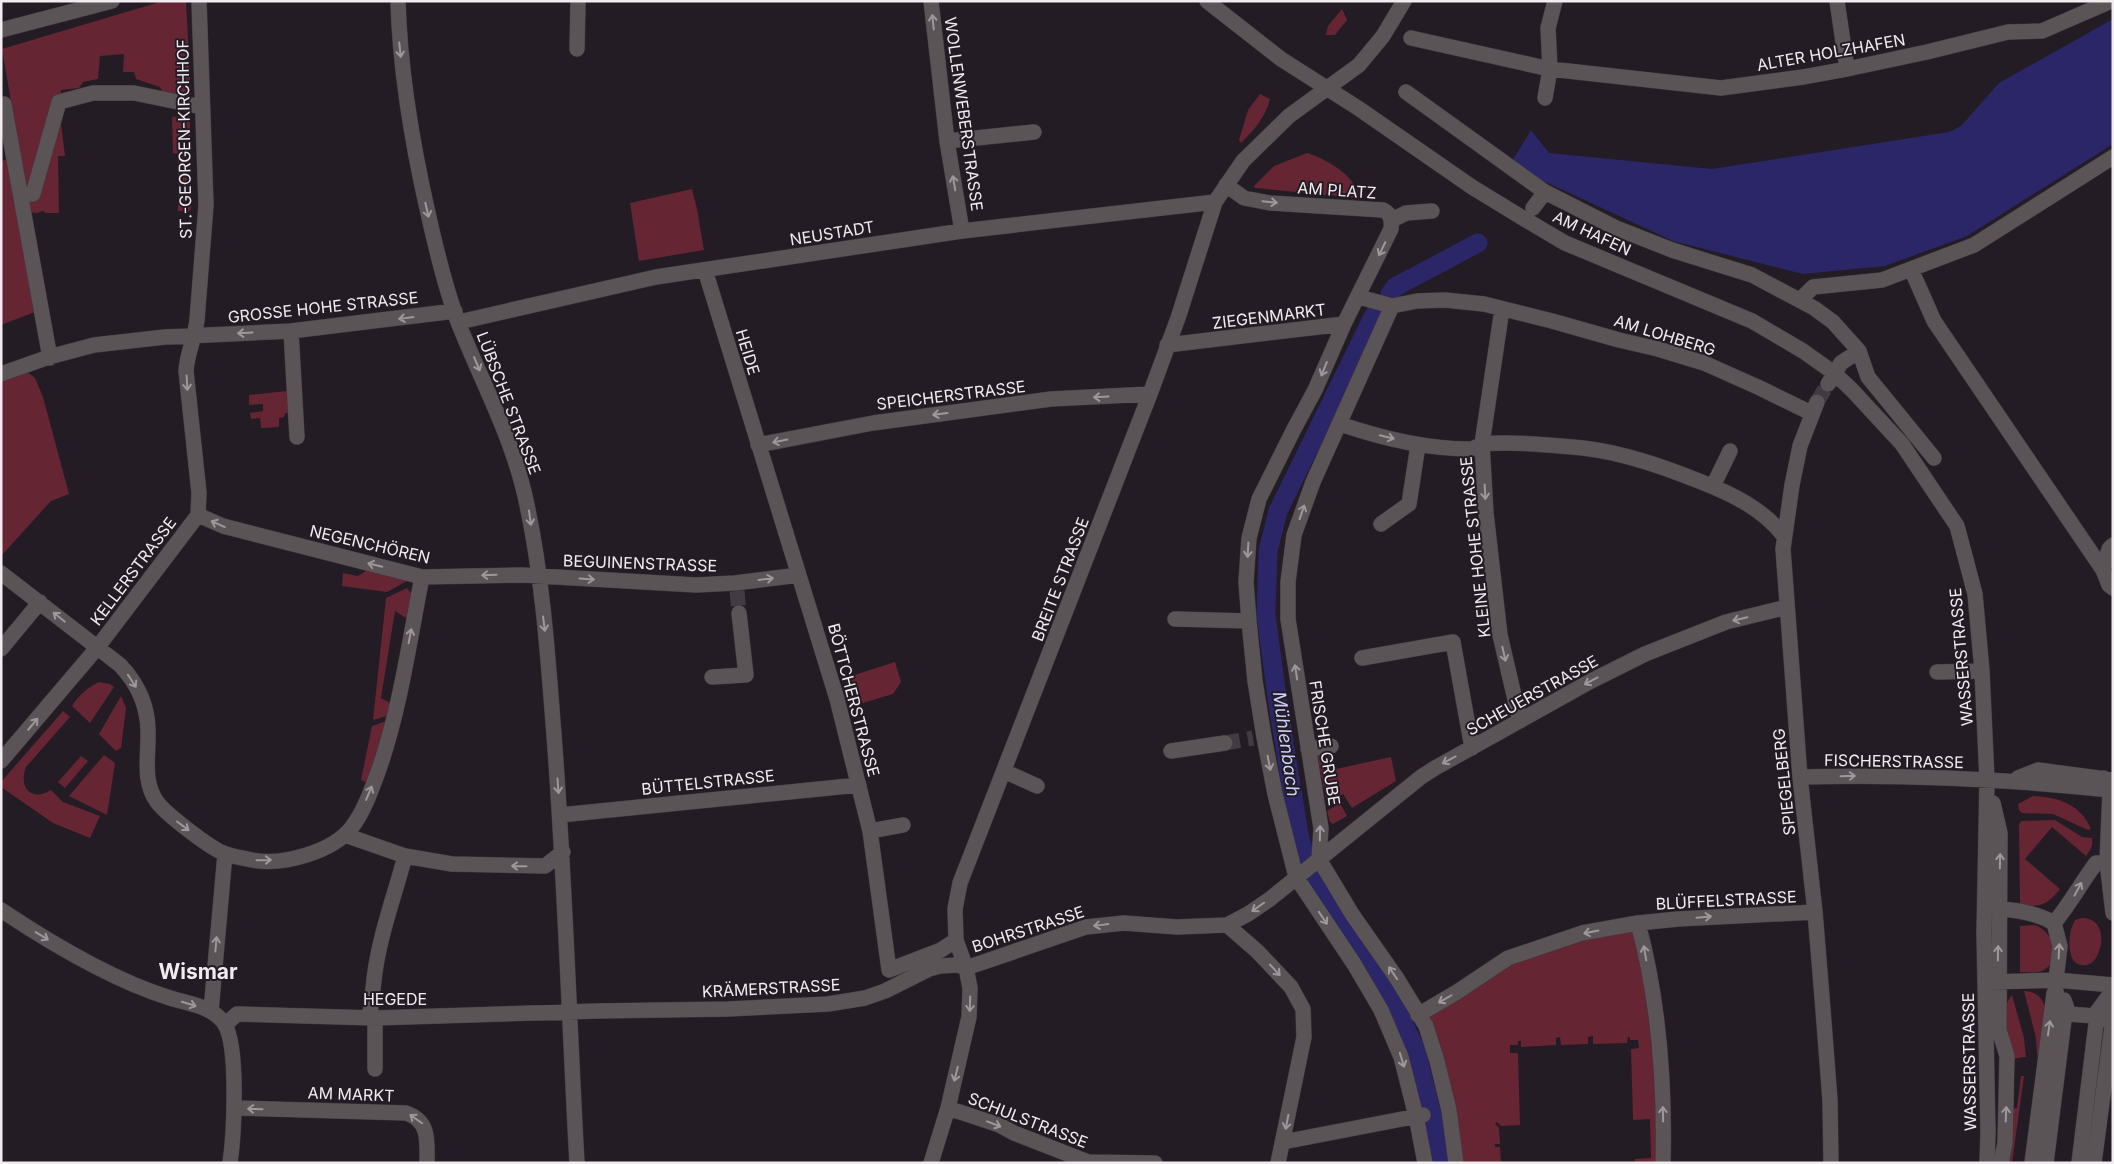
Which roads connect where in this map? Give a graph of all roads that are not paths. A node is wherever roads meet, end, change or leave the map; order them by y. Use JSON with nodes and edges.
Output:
{"nodes":[{"id":1,"x":112,"y":1,"type":"edge"},
{"id":2,"x":199,"y":1,"type":"edge"},
{"id":3,"x":398,"y":1,"type":"edge"},
{"id":4,"x":578,"y":1,"type":"edge"},
{"id":5,"x":931,"y":1,"type":"edge"},
{"id":6,"x":1207,"y":1,"type":"edge"},
{"id":7,"x":1404,"y":1,"type":"edge"},
{"id":8,"x":1555,"y":1,"type":"edge"},
{"id":9,"x":1837,"y":1,"type":"edge"},
{"id":10,"x":2111,"y":1,"type":"edge"},
{"id":11,"x":1,"y":30,"type":"edge"},
{"id":12,"x":1411,"y":38,"type":"dead end"},
{"id":13,"x":577,"y":49,"type":"dead end"},
{"id":14,"x":1847,"y":68,"type":"junction"},
{"id":15,"x":1550,"y":69,"type":"junction"},
{"id":16,"x":1326,"y":89,"type":"junction"},
{"id":17,"x":1406,"y":92,"type":"dead end"},
{"id":18,"x":1545,"y":98,"type":"dead end"},
{"id":19,"x":4,"y":104,"type":"dead end"},
{"id":20,"x":202,"y":107,"type":"junction"},
{"id":21,"x":1034,"y":132,"type":"dead end"},
{"id":22,"x":947,"y":141,"type":"junction"},
{"id":23,"x":2113,"y":157,"type":"edge"},
{"id":24,"x":1226,"y":185,"type":"junction"},
{"id":25,"x":1545,"y":192,"type":"junction"},
{"id":26,"x":21,"y":195,"type":"junction"},
{"id":27,"x":1215,"y":202,"type":"junction"},
{"id":28,"x":1533,"y":208,"type":"dead end"},
{"id":29,"x":1432,"y":211,"type":"dead end"},
{"id":30,"x":1392,"y":220,"type":"junction"},
{"id":31,"x":962,"y":231,"type":"junction"},
{"id":32,"x":1911,"y":269,"type":"junction"},
{"id":33,"x":705,"y":270,"type":"junction"},
{"id":34,"x":1364,"y":294,"type":"junction"},
{"id":35,"x":1800,"y":300,"type":"junction"},
{"id":36,"x":1502,"y":309,"type":"junction"},
{"id":37,"x":1391,"y":310,"type":"junction"},
{"id":38,"x":457,"y":316,"type":"junction"},
{"id":39,"x":1344,"y":324,"type":"junction"},
{"id":40,"x":291,"y":331,"type":"junction"},
{"id":41,"x":195,"y":336,"type":"junction"},
{"id":42,"x":1167,"y":345,"type":"junction"},
{"id":43,"x":1859,"y":351,"type":"junction"},
{"id":44,"x":50,"y":358,"type":"junction"},
{"id":45,"x":1,"y":374,"type":"edge"},
{"id":46,"x":1831,"y":379,"type":"junction"},
{"id":47,"x":1852,"y":390,"type":"joint"},
{"id":48,"x":1150,"y":394,"type":"junction"},
{"id":49,"x":1814,"y":408,"type":"joint"},
{"id":50,"x":1340,"y":424,"type":"junction"},
{"id":51,"x":297,"y":437,"type":"dead end"},
{"id":52,"x":1482,"y":444,"type":"junction"},
{"id":53,"x":758,"y":445,"type":"junction"},
{"id":54,"x":1418,"y":445,"type":"junction"},
{"id":55,"x":1730,"y":451,"type":"dead end"},
{"id":56,"x":1934,"y":458,"type":"dead end"},
{"id":57,"x":1713,"y":486,"type":"junction"},
{"id":58,"x":198,"y":515,"type":"junction"},
{"id":59,"x":1381,"y":524,"type":"dead end"},
{"id":60,"x":1784,"y":536,"type":"junction"},
{"id":61,"x":2113,"y":544,"type":"edge"},
{"id":62,"x":2103,"y":570,"type":"junction"},
{"id":63,"x":1,"y":573,"type":"edge"},
{"id":64,"x":799,"y":575,"type":"junction"},
{"id":65,"x":538,"y":576,"type":"junction"},
{"id":66,"x":422,"y":577,"type":"junction"},
{"id":67,"x":2113,"y":588,"type":"edge"},
{"id":68,"x":40,"y":602,"type":"junction"},
{"id":69,"x":1787,"y":606,"type":"junction"},
{"id":70,"x":739,"y":613,"type":"tunnel mouth"},
{"id":71,"x":1175,"y":619,"type":"dead end"},
{"id":72,"x":1249,"y":621,"type":"junction"},
{"id":73,"x":97,"y":648,"type":"junction"},
{"id":74,"x":1,"y":649,"type":"edge"},
{"id":75,"x":1362,"y":658,"type":"dead end"},
{"id":76,"x":1982,"y":671,"type":"junction"},
{"id":77,"x":1937,"y":672,"type":"dead end"},
{"id":78,"x":712,"y":676,"type":"dead end"},
{"id":79,"x":1520,"y":721,"type":"junction"},
{"id":80,"x":1225,"y":743,"type":"tunnel mouth"},
{"id":81,"x":1331,"y":746,"type":"dead end"},
{"id":82,"x":1472,"y":748,"type":"junction"},
{"id":83,"x":1308,"y":749,"type":"junction"},
{"id":84,"x":1171,"y":751,"type":"dead end"},
{"id":85,"x":1,"y":762,"type":"edge"},
{"id":86,"x":1004,"y":771,"type":"junction"},
{"id":87,"x":1800,"y":777,"type":"junction"},
{"id":88,"x":1987,"y":780,"type":"junction"},
{"id":89,"x":2012,"y":780,"type":"junction"},
{"id":90,"x":859,"y":785,"type":"junction"},
{"id":91,"x":1038,"y":786,"type":"dead end"},
{"id":92,"x":2110,"y":789,"type":"edge"},
{"id":93,"x":560,"y":815,"type":"junction"},
{"id":94,"x":903,"y":825,"type":"dead end"},
{"id":95,"x":870,"y":831,"type":"junction"},
{"id":96,"x":345,"y":835,"type":"junction"},
{"id":97,"x":563,"y":852,"type":"junction"},
{"id":98,"x":225,"y":854,"type":"junction"},
{"id":99,"x":405,"y":856,"type":"junction"},
{"id":100,"x":1319,"y":860,"type":"junction"},
{"id":101,"x":2107,"y":862,"type":"junction"},
{"id":102,"x":1296,"y":877,"type":"junction"},
{"id":103,"x":1999,"y":909,"type":"junction"},
{"id":104,"x":1,"y":910,"type":"edge"},
{"id":105,"x":1815,"y":912,"type":"junction"},
{"id":106,"x":2113,"y":914,"type":"edge"},
{"id":107,"x":1638,"y":923,"type":"junction"},
{"id":108,"x":2054,"y":923,"type":"junction"},
{"id":109,"x":1227,"y":925,"type":"junction"},
{"id":110,"x":956,"y":940,"type":"junction"},
{"id":111,"x":966,"y":968,"type":"junction"},
{"id":112,"x":1992,"y":982,"type":"junction"},
{"id":113,"x":2055,"y":984,"type":"junction"},
{"id":114,"x":2113,"y":985,"type":"edge"},
{"id":115,"x":2113,"y":990,"type":"edge"},
{"id":116,"x":2113,"y":1007,"type":"edge"},
{"id":117,"x":570,"y":1013,"type":"junction"},
{"id":118,"x":1418,"y":1015,"type":"junction"},
{"id":119,"x":217,"y":1016,"type":"junction"},
{"id":120,"x":372,"y":1018,"type":"junction"},
{"id":121,"x":2113,"y":1019,"type":"edge"},
{"id":122,"x":2046,"y":1055,"type":"junction"},
{"id":123,"x":2107,"y":1062,"type":"junction"},
{"id":124,"x":375,"y":1069,"type":"dead end"},
{"id":125,"x":2057,"y":1077,"type":"junction"},
{"id":126,"x":2089,"y":1081,"type":"junction"},
{"id":127,"x":2040,"y":1096,"type":"junction"},
{"id":128,"x":2102,"y":1104,"type":"junction"},
{"id":129,"x":235,"y":1108,"type":"junction"},
{"id":130,"x":948,"y":1108,"type":"junction"},
{"id":131,"x":1420,"y":1115,"type":"junction"},
{"id":132,"x":2036,"y":1134,"type":"junction"},
{"id":133,"x":2097,"y":1141,"type":"junction"},
{"id":134,"x":1283,"y":1142,"type":"junction"},
{"id":135,"x":2044,"y":1160,"type":"edge"},
{"id":136,"x":2080,"y":1162,"type":"edge"},
{"id":137,"x":230,"y":1163,"type":"edge"},
{"id":138,"x":427,"y":1163,"type":"edge"},
{"id":139,"x":578,"y":1163,"type":"edge"},
{"id":140,"x":932,"y":1163,"type":"edge"},
{"id":141,"x":1155,"y":1163,"type":"edge"},
{"id":142,"x":1278,"y":1163,"type":"edge"},
{"id":143,"x":1424,"y":1163,"type":"edge"},
{"id":144,"x":1456,"y":1163,"type":"edge"},
{"id":145,"x":1663,"y":1163,"type":"edge"},
{"id":146,"x":1832,"y":1163,"type":"edge"},
{"id":147,"x":1987,"y":1163,"type":"edge"},
{"id":148,"x":2001,"y":1163,"type":"edge"},
{"id":149,"x":2032,"y":1163,"type":"edge"},
{"id":150,"x":2094,"y":1163,"type":"edge"}],
"edges":[{"from":1,"to":11,"type":"street"},
{"from":2,"to":20,"type":"street","name":"ST.-GEORGEN-KIRCHHOF"},
{"from":3,"to":38,"type":"street","name":"LÜBSCHE STRASSE","one_way":true},
{"from":4,"to":13,"type":"street"},
{"from":22,"to":5,"type":"street","name":"WOLLENWEBERSTRASSE","one_way":true},
{"from":6,"to":16,"type":"street","name":"AM HAFEN"},
{"from":7,"to":16,"type":"street","name":"BREITE STRASSE"},
{"from":8,"to":15,"type":"street"},
{"from":9,"to":14,"type":"street"},
{"from":10,"to":14,"type":"street","name":"ALTER HOLZHAFEN"},
{"from":12,"to":15,"type":"street","name":"ALTER HOLZHAFEN"},
{"from":14,"to":15,"type":"street","name":"ALTER HOLZHAFEN"},
{"from":15,"to":18,"type":"street"},
{"from":16,"to":24,"type":"street","name":"BREITE STRASSE"},
{"from":16,"to":46,"type":"street","name":"AM HAFEN"},
{"from":17,"to":25,"type":"street","name":"AM HAFEN"},
{"from":19,"to":26,"type":"street"},
{"from":20,"to":26,"type":"street"},
{"from":20,"to":41,"type":"street","name":"ST.-GEORGEN-KIRCHHOF"},
{"from":21,"to":22,"type":"street"},
{"from":31,"to":22,"type":"street","name":"WOLLENWEBERSTRASSE","one_way":true},
{"from":23,"to":32,"type":"street"},
{"from":24,"to":27,"type":"street","name":"BREITE STRASSE"},
{"from":24,"to":30,"type":"street","name":"AM PLATZ","one_way":true},
{"from":25,"to":28,"type":"street"},
{"from":25,"to":35,"type":"street","name":"AM HAFEN"},
{"from":26,"to":44,"type":"street"},
{"from":27,"to":31,"type":"street","name":"NEUSTADT"},
{"from":27,"to":42,"type":"street","name":"BREITE STRASSE"},
{"from":29,"to":30,"type":"street"},
{"from":30,"to":34,"type":"street","name":"AM PLATZ","one_way":true},
{"from":31,"to":33,"type":"street","name":"NEUSTADT"},
{"from":32,"to":35,"type":"street"},
{"from":32,"to":62,"type":"street"},
{"from":33,"to":38,"type":"street","name":"NEUSTADT"},
{"from":33,"to":53,"type":"street","name":"HEIDE"},
{"from":34,"to":37,"type":"street"},
{"from":34,"to":39,"type":"street","name":"ZIEGENMARKT"},
{"from":35,"to":43,"type":"street","name":"AM HAFEN"},
{"from":36,"to":37,"type":"street","name":"AM LOHBERG"},
{"from":36,"to":49,"type":"street","name":"AM LOHBERG"},
{"from":36,"to":52,"type":"street","name":"KLEINE HOHE STRASSE"},
{"from":37,"to":50,"type":"street","name":"FRISCHE GRUBE"},
{"from":38,"to":40,"type":"street","name":"GROSSE HOHE STRASSE","one_way":true},
{"from":38,"to":65,"type":"street","name":"LÜBSCHE STRASSE","one_way":true},
{"from":39,"to":42,"type":"street","name":"ZIEGENMARKT"},
{"from":39,"to":72,"type":"street","one_way":true},
{"from":40,"to":41,"type":"street","name":"GROSSE HOHE STRASSE","one_way":true},
{"from":40,"to":51,"type":"street"},
{"from":41,"to":44,"type":"street","name":"GROSSE HOHE STRASSE"},
{"from":41,"to":58,"type":"street","name":"ST.-GEORGEN-KIRCHHOF","one_way":true},
{"from":42,"to":48,"type":"street","name":"BREITE STRASSE"},
{"from":43,"to":46,"type":"street"},
{"from":43,"to":56,"type":"street"},
{"from":44,"to":45,"type":"street","name":"GROSSE HOHE STRASSE"},
{"from":46,"to":47,"type":"street","name":"AM HAFEN"},
{"from":47,"to":76,"type":"street","name":"WASSERSTRASSE"},
{"from":48,"to":53,"type":"street","name":"SPEICHERSTRASSE","one_way":true},
{"from":48,"to":86,"type":"street","name":"BREITE STRASSE"},
{"from":49,"to":60,"type":"street","name":"SPIEGELBERG"},
{"from":50,"to":54,"type":"street","one_way":true},
{"from":83,"to":50,"type":"street","name":"FRISCHE GRUBE","one_way":true},
{"from":52,"to":54,"type":"street"},
{"from":52,"to":57,"type":"street"},
{"from":52,"to":79,"type":"street","name":"KLEINE HOHE STRASSE","one_way":true},
{"from":53,"to":64,"type":"street","name":"BÖTTCHERSTRASSE"},
{"from":54,"to":59,"type":"street"},
{"from":55,"to":57,"type":"street"},
{"from":57,"to":60,"type":"street"},
{"from":66,"to":58,"type":"street","name":"NEGENCHÖREN","one_way":true},
{"from":58,"to":73,"type":"street","name":"KELLERSTRASSE"},
{"from":60,"to":69,"type":"street","name":"SPIEGELBERG"},
{"from":61,"to":62,"type":"street"},
{"from":62,"to":67,"type":"street"},
{"from":63,"to":68,"type":"street"},
{"from":65,"to":64,"type":"street","name":"BEGUINENSTRASSE","one_way":true},
{"from":64,"to":90,"type":"street","name":"BÖTTCHERSTRASSE"},
{"from":65,"to":66,"type":"street","name":"NEGENCHÖREN","one_way":true},
{"from":65,"to":93,"type":"street","name":"LÜBSCHE STRASSE","one_way":true},
{"from":96,"to":66,"type":"street","one_way":true},
{"from":73,"to":68,"type":"street","one_way":true},
{"from":68,"to":74,"type":"street"},
{"from":69,"to":79,"type":"street","name":"SCHEUERSTRASSE","one_way":true},
{"from":69,"to":87,"type":"street","name":"SPIEGELBERG"},
{"from":70,"to":78,"type":"street"},
{"from":71,"to":72,"type":"street"},
{"from":72,"to":102,"type":"street","one_way":true},
{"from":85,"to":73,"type":"street","name":"KELLERSTRASSE","one_way":true},
{"from":73,"to":98,"type":"street","one_way":true},
{"from":75,"to":82,"type":"street"},
{"from":76,"to":77,"type":"street"},
{"from":76,"to":88,"type":"street","name":"WASSERSTRASSE"},
{"from":79,"to":82,"type":"street","name":"SCHEUERSTRASSE"},
{"from":80,"to":84,"type":"street"},
{"from":81,"to":83,"type":"street"},
{"from":82,"to":100,"type":"street","name":"SCHEUERSTRASSE","one_way":true},
{"from":100,"to":83,"type":"street","name":"FRISCHE GRUBE","one_way":true},
{"from":86,"to":91,"type":"street"},
{"from":86,"to":110,"type":"street","name":"BREITE STRASSE"},
{"from":87,"to":88,"type":"street","name":"FISCHERSTRASSE","one_way":true},
{"from":87,"to":105,"type":"street","name":"SPIEGELBERG"},
{"from":88,"to":89,"type":"street","name":"FISCHERSTRASSE"},
{"from":103,"to":88,"type":"street","name":"WASSERSTRASSE","one_way":true},
{"from":88,"to":112,"type":"street","name":"WASSERSTRASSE"},
{"from":89,"to":92,"type":"street"},
{"from":89,"to":92,"type":"street"},
{"from":90,"to":93,"type":"street","name":"BÜTTELSTRASSE"},
{"from":90,"to":95,"type":"street","name":"BÖTTCHERSTRASSE"},
{"from":92,"to":101,"type":"street"},
{"from":93,"to":97,"type":"street","name":"LÜBSCHE STRASSE"},
{"from":94,"to":95,"type":"street"},
{"from":95,"to":110,"type":"street","name":"BÖTTCHERSTRASSE"},
{"from":98,"to":96,"type":"street","one_way":true},
{"from":96,"to":99,"type":"street"},
{"from":97,"to":99,"type":"street","one_way":true},
{"from":97,"to":117,"type":"street","name":"LÜBSCHE STRASSE"},
{"from":119,"to":98,"type":"street","one_way":true},
{"from":99,"to":120,"type":"street"},
{"from":100,"to":102,"type":"street","name":"BOHRSTRASSE"},
{"from":118,"to":100,"type":"street","one_way":true},
{"from":101,"to":106,"type":"street"},
{"from":108,"to":101,"type":"street","one_way":true},
{"from":102,"to":109,"type":"street","name":"BOHRSTRASSE","one_way":true},
{"from":102,"to":131,"type":"street","one_way":true},
{"from":103,"to":108,"type":"street"},
{"from":112,"to":103,"type":"street","name":"WASSERSTRASSE","one_way":true},
{"from":104,"to":119,"type":"street","one_way":true},
{"from":107,"to":105,"type":"street","name":"BLÜFFELSTRASSE","one_way":true},
{"from":105,"to":146,"type":"street","name":"SPIEGELBERG"},
{"from":107,"to":118,"type":"street","name":"BLÜFFELSTRASSE","one_way":true},
{"from":145,"to":107,"type":"street","one_way":true},
{"from":113,"to":108,"type":"street","one_way":true},
{"from":109,"to":111,"type":"street","name":"BOHRSTRASSE","one_way":true},
{"from":109,"to":134,"type":"street","one_way":true},
{"from":110,"to":111,"type":"street","name":"BREITE STRASSE"},
{"from":111,"to":117,"type":"street","name":"KRÄMERSTRASSE"},
{"from":111,"to":130,"type":"street","name":"BREITE STRASSE","one_way":true},
{"from":112,"to":113,"type":"street"},
{"from":112,"to":147,"type":"street","name":"WASSERSTRASSE"},
{"from":148,"to":112,"type":"street","name":"WASSERSTRASSE","one_way":true},
{"from":113,"to":114,"type":"street"},
{"from":113,"to":115,"type":"street"},
{"from":122,"to":113,"type":"street","one_way":true},
{"from":113,"to":125,"type":"street"},
{"from":116,"to":126,"type":"street"},
{"from":117,"to":120,"type":"street","name":"HEGEDE"},
{"from":117,"to":139,"type":"street","name":"LÜBSCHE STRASSE"},
{"from":118,"to":144,"type":"street"},
{"from":119,"to":120,"type":"street","name":"HEGEDE"},
{"from":119,"to":129,"type":"street"},
{"from":120,"to":124,"type":"street"},
{"from":121,"to":123,"type":"street"},
{"from":122,"to":125,"type":"street"},
{"from":122,"to":127,"type":"street"},
{"from":123,"to":126,"type":"street"},
{"from":123,"to":128,"type":"street"},
{"from":125,"to":127,"type":"street"},
{"from":125,"to":135,"type":"street"},
{"from":126,"to":128,"type":"street"},
{"from":126,"to":136,"type":"street"},
{"from":127,"to":132,"type":"street"},
{"from":128,"to":133,"type":"street"},
{"from":129,"to":137,"type":"street"},
{"from":138,"to":129,"type":"street","name":"AM MARKT","one_way":true},
{"from":130,"to":140,"type":"street","name":"BREITE STRASSE"},
{"from":130,"to":141,"type":"street","name":"SCHULSTRASSE","one_way":true},
{"from":131,"to":134,"type":"street"},
{"from":131,"to":143,"type":"street"},
{"from":132,"to":135,"type":"street"},
{"from":132,"to":149,"type":"street"},
{"from":133,"to":136,"type":"street"},
{"from":133,"to":150,"type":"street"},
{"from":134,"to":142,"type":"street"}]}
